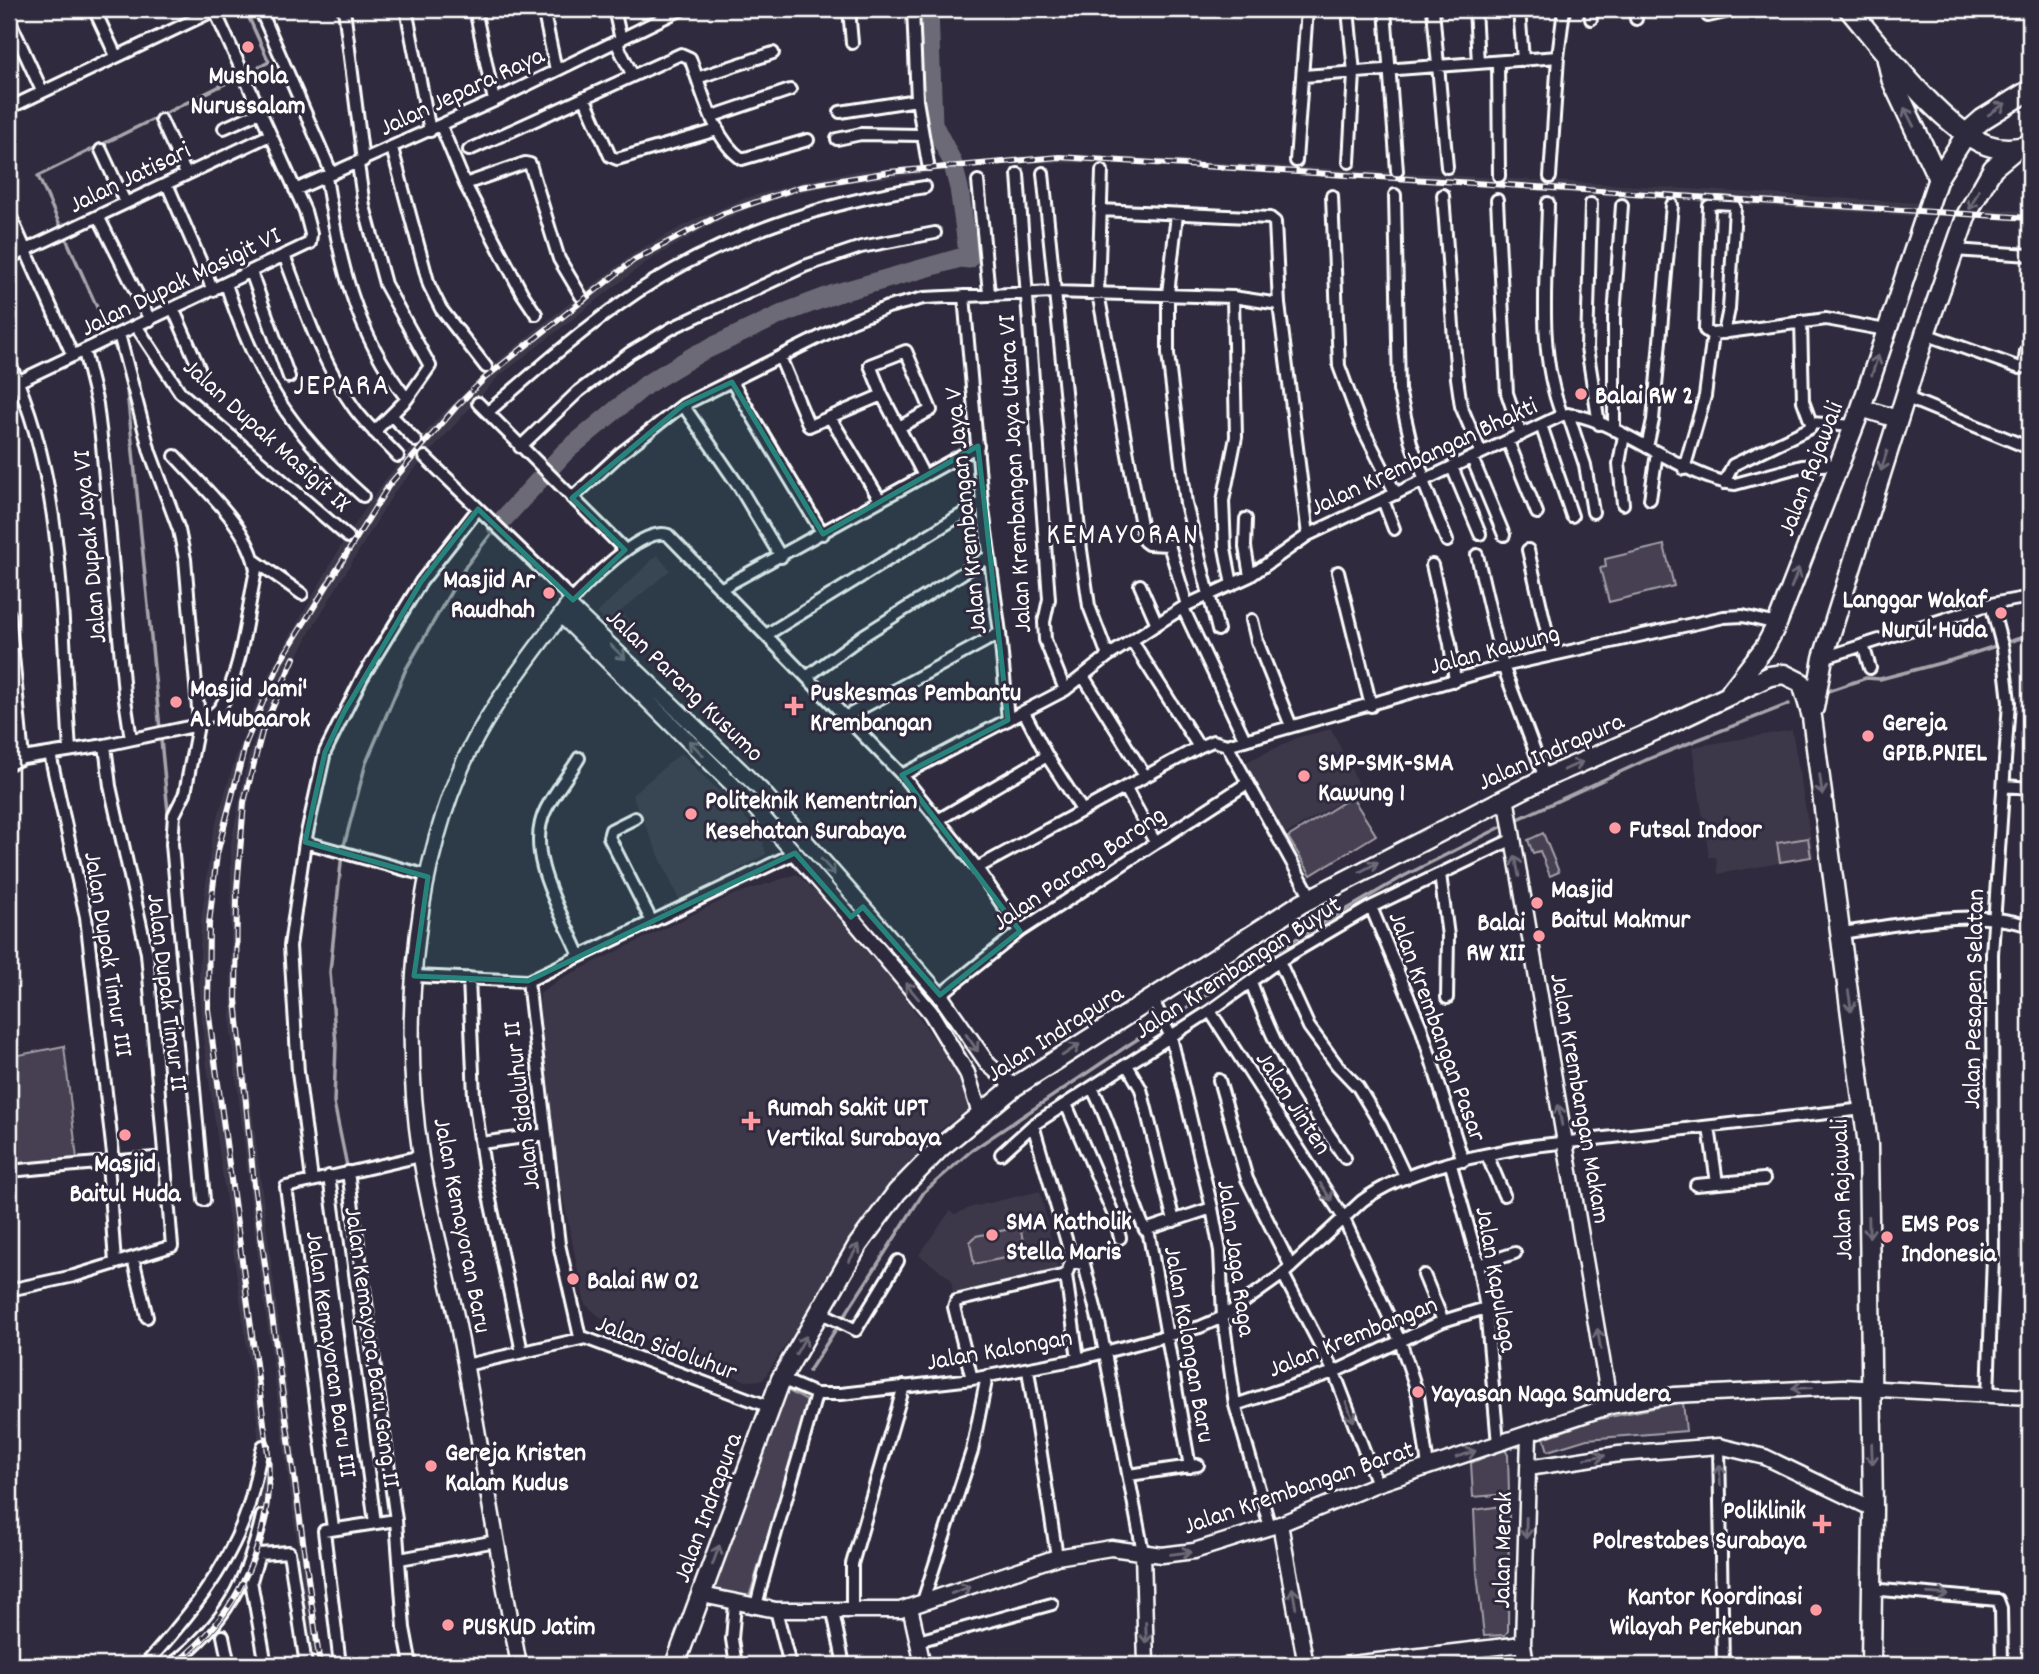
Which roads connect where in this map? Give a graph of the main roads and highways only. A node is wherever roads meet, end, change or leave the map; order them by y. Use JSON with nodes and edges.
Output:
{"nodes":[{"id":1,"x":1849,"y":9,"type":"edge"},
{"id":2,"x":1886,"y":54,"type":"junction"},
{"id":3,"x":2030,"y":90,"type":"edge"},
{"id":4,"x":1966,"y":133,"type":"junction"},
{"id":5,"x":2024,"y":147,"type":"edge"},
{"id":6,"x":1938,"y":178,"type":"junction"},
{"id":7,"x":1861,"y":408,"type":"junction"},
{"id":8,"x":1897,"y":419,"type":"junction"},
{"id":9,"x":1724,"y":698,"type":"junction"},
{"id":10,"x":1812,"y":717,"type":"junction"},
{"id":11,"x":675,"y":1665,"type":"edge"},
{"id":12,"x":1871,"y":1665,"type":"edge"}],
"edges":[{"from":1,"to":2,"type":"highway"},
{"from":2,"to":4,"type":"highway"},
{"from":6,"to":2,"type":"highway","one_way":true},
{"from":4,"to":3,"type":"highway","one_way":true},
{"from":4,"to":5,"type":"highway"},
{"from":4,"to":6,"type":"main road","name":"Jalan Rajawali"},
{"from":5,"to":8,"type":"main road","name":"Jalan Rajawali","one_way":true},
{"from":7,"to":6,"type":"main road","name":"Jalan Rajawali","one_way":true},
{"from":7,"to":8,"type":"main road"},
{"from":9,"to":7,"type":"main road","name":"Jalan Rajawali","one_way":true},
{"from":8,"to":10,"type":"main road","name":"Jalan Rajawali","one_way":true},
{"from":9,"to":10,"type":"main road","name":"Jalan Rajawali"},
{"from":11,"to":9,"type":"main road","name":"Jalan Indrapura","one_way":true},
{"from":10,"to":12,"type":"main road","name":"Jalan Rajawali","one_way":true}]}
